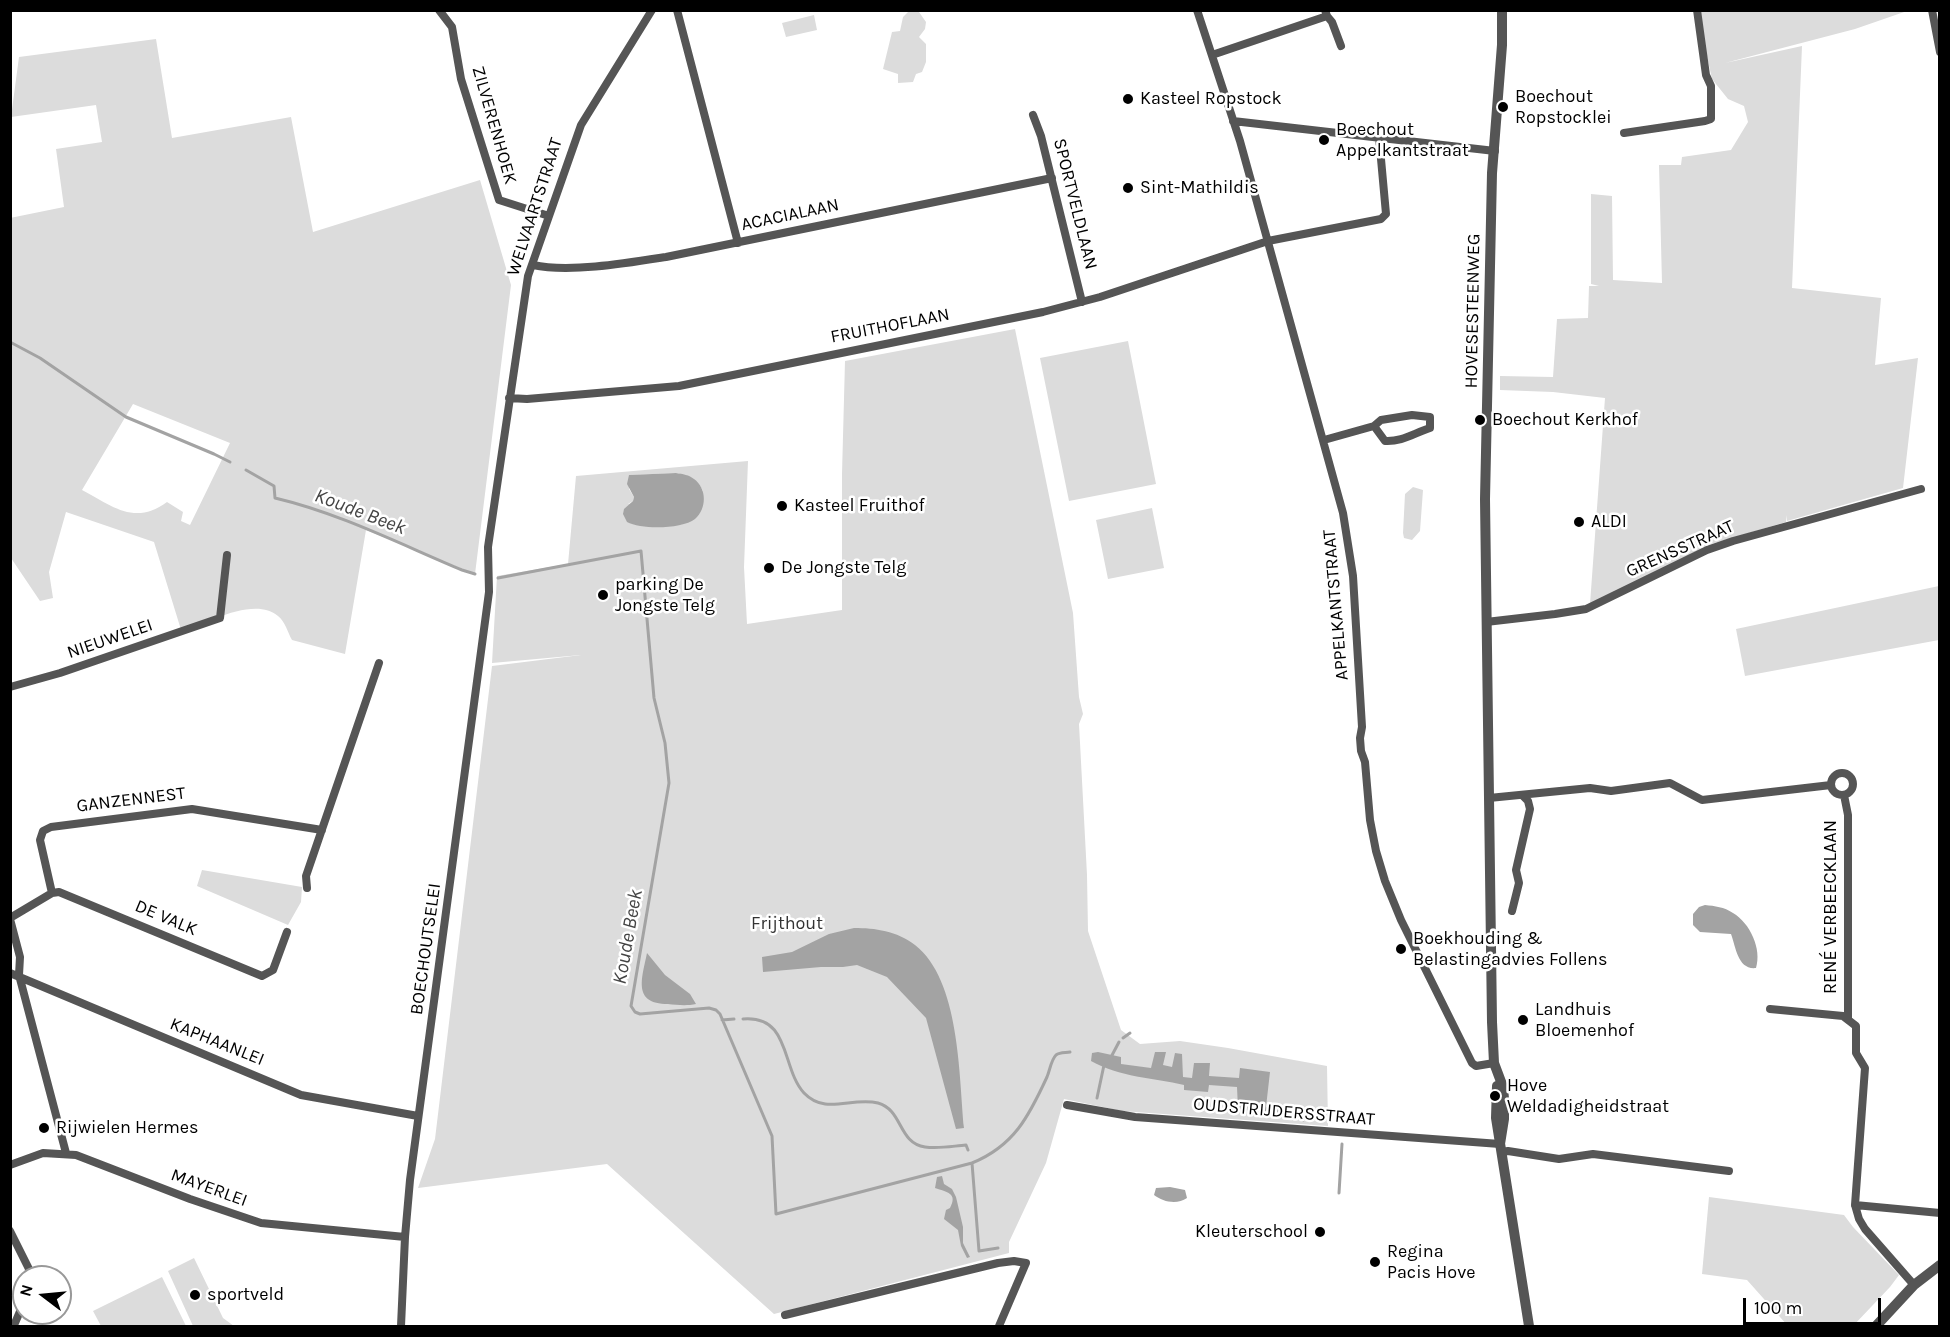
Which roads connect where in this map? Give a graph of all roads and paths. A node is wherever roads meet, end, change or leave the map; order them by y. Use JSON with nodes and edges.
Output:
{"nodes":[{"id":1,"x":439,"y":10,"type":"edge"},
{"id":2,"x":652,"y":10,"type":"edge"},
{"id":3,"x":677,"y":10,"type":"edge"},
{"id":4,"x":1197,"y":10,"type":"edge"},
{"id":5,"x":1502,"y":10,"type":"edge"},
{"id":6,"x":1697,"y":10,"type":"edge"},
{"id":7,"x":1932,"y":10,"type":"edge"},
{"id":8,"x":1326,"y":13,"type":"edge"},
{"id":9,"x":1341,"y":46,"type":"dead end"},
{"id":10,"x":1940,"y":52,"type":"edge"},
{"id":11,"x":1212,"y":56,"type":"junction"},
{"id":12,"x":1033,"y":115,"type":"dead end"},
{"id":13,"x":1233,"y":121,"type":"junction"},
{"id":14,"x":1624,"y":134,"type":"dead end"},
{"id":15,"x":1379,"y":137,"type":"junction"},
{"id":16,"x":1495,"y":151,"type":"junction"},
{"id":17,"x":1052,"y":178,"type":"junction"},
{"id":18,"x":549,"y":216,"type":"junction"},
{"id":19,"x":1268,"y":241,"type":"junction"},
{"id":20,"x":738,"y":243,"type":"junction"},
{"id":21,"x":533,"y":265,"type":"junction"},
{"id":22,"x":1082,"y":302,"type":"junction"},
{"id":23,"x":509,"y":398,"type":"junction"},
{"id":24,"x":1374,"y":426,"type":"junction"},
{"id":25,"x":1324,"y":440,"type":"junction"},
{"id":26,"x":1921,"y":489,"type":"dead end"},
{"id":27,"x":226,"y":555,"type":"dead end"},
{"id":28,"x":488,"y":576,"type":"joint"},
{"id":29,"x":1486,"y":622,"type":"junction"},
{"id":30,"x":379,"y":663,"type":"dead end"},
{"id":31,"x":10,"y":687,"type":"edge"},
{"id":32,"x":1831,"y":785,"type":"junction"},
{"id":33,"x":1522,"y":795,"type":"junction"},
{"id":34,"x":1844,"y":795,"type":"junction"},
{"id":35,"x":1489,"y":798,"type":"junction"},
{"id":36,"x":322,"y":830,"type":"junction"},
{"id":37,"x":307,"y":888,"type":"dead end"},
{"id":38,"x":52,"y":893,"type":"junction"},
{"id":39,"x":1512,"y":911,"type":"dead end"},
{"id":40,"x":10,"y":919,"type":"edge"},
{"id":41,"x":287,"y":932,"type":"dead end"},
{"id":42,"x":15,"y":974,"type":"edge"},
{"id":43,"x":1770,"y":1009,"type":"dead end"},
{"id":44,"x":1848,"y":1019,"type":"junction"},
{"id":45,"x":1495,"y":1065,"type":"junction"},
{"id":46,"x":1067,"y":1105,"type":"dead end"},
{"id":47,"x":418,"y":1116,"type":"junction"},
{"id":48,"x":1501,"y":1148,"type":"junction"},
{"id":49,"x":66,"y":1153,"type":"junction"},
{"id":50,"x":10,"y":1165,"type":"edge"},
{"id":51,"x":1729,"y":1171,"type":"dead end"},
{"id":52,"x":1856,"y":1205,"type":"junction"},
{"id":53,"x":1940,"y":1213,"type":"edge"},
{"id":54,"x":10,"y":1231,"type":"edge"},
{"id":55,"x":405,"y":1237,"type":"junction"},
{"id":56,"x":26,"y":1265,"type":"edge"},
{"id":57,"x":1940,"y":1265,"type":"edge"},
{"id":58,"x":1914,"y":1285,"type":"junction"},
{"id":59,"x":784,"y":1316,"type":"dead end"},
{"id":60,"x":401,"y":1326,"type":"edge"},
{"id":61,"x":999,"y":1326,"type":"edge"},
{"id":62,"x":1529,"y":1326,"type":"edge"},
{"id":63,"x":1876,"y":1326,"type":"edge"}],
"edges":[{"from":1,"to":18,"type":"street","name":"ZILVERENHOEK"},
{"from":2,"to":18,"type":"street","name":"WELVAARTSTRAAT"},
{"from":3,"to":20,"type":"street"},
{"from":4,"to":11,"type":"street","name":"APPELKANTSTRAAT"},
{"from":5,"to":16,"type":"street","name":"HOVESESTEENWEG"},
{"from":6,"to":14,"type":"street"},
{"from":7,"to":10,"type":"street"},
{"from":8,"to":9,"type":"street"},
{"from":8,"to":11,"type":"street"},
{"from":11,"to":13,"type":"street","name":"APPELKANTSTRAAT"},
{"from":12,"to":17,"type":"street","name":"SPORTVELDLAAN"},
{"from":13,"to":15,"type":"street"},
{"from":13,"to":19,"type":"street","name":"APPELKANTSTRAAT"},
{"from":15,"to":16,"type":"street"},
{"from":15,"to":19,"type":"street","name":"FRUITHOFLAAN"},
{"from":16,"to":29,"type":"street","name":"HOVESESTEENWEG"},
{"from":17,"to":20,"type":"street","name":"ACACIALAAN"},
{"from":17,"to":22,"type":"street","name":"SPORTVELDLAAN"},
{"from":18,"to":21,"type":"street","name":"WELVAARTSTRAAT"},
{"from":19,"to":22,"type":"street","name":"FRUITHOFLAAN"},
{"from":19,"to":25,"type":"street","name":"APPELKANTSTRAAT"},
{"from":20,"to":21,"type":"street","name":"ACACIALAAN"},
{"from":21,"to":23,"type":"street","name":"WELVAARTSTRAAT"},
{"from":22,"to":23,"type":"street","name":"FRUITHOFLAAN"},
{"from":23,"to":28,"type":"street","name":"WELVAARTSTRAAT"},
{"from":24,"to":24,"type":"street"},
{"from":24,"to":25,"type":"street"},
{"from":25,"to":45,"type":"street","name":"APPELKANTSTRAAT"},
{"from":26,"to":29,"type":"street","name":"GRENSSTRAAT"},
{"from":27,"to":31,"type":"street","name":"NIEUWELEI"},
{"from":28,"to":47,"type":"street","name":"BOECHOUTSELEI"},
{"from":29,"to":35,"type":"street","name":"HOVESESTEENWEG"},
{"from":30,"to":36,"type":"street"},
{"from":32,"to":33,"type":"street"},
{"from":32,"to":34,"type":"street"},
{"from":32,"to":34,"type":"street"},
{"from":33,"to":35,"type":"street"},
{"from":33,"to":39,"type":"street"},
{"from":34,"to":44,"type":"street","name":"RENÉ VERBEECKLAAN"},
{"from":35,"to":45,"type":"street","name":"HOVESESTEENWEG"},
{"from":36,"to":37,"type":"street"},
{"from":36,"to":38,"type":"street","name":"GANZENNEST"},
{"from":38,"to":40,"type":"street"},
{"from":38,"to":41,"type":"street","name":"DE VALK"},
{"from":40,"to":42,"type":"street"},
{"from":42,"to":47,"type":"street","name":"KAPHAANLEI"},
{"from":42,"to":49,"type":"street"},
{"from":43,"to":44,"type":"street","name":"RENÉ VERBEECKLAAN"},
{"from":44,"to":52,"type":"street","name":"RENÉ VERBEECKLAAN"},
{"from":45,"to":48,"type":"street","name":"HOVESESTEENWEG"},
{"from":46,"to":48,"type":"street","name":"OUDSTRIJDERSSTRAAT"},
{"from":47,"to":55,"type":"street","name":"BOECHOUTSELEI"},
{"from":48,"to":51,"type":"street","name":"OUDSTRIJDERSSTRAAT"},
{"from":48,"to":62,"type":"street","name":"HOVESESTEENWEG"},
{"from":49,"to":50,"type":"street","name":"MAYERLEI"},
{"from":49,"to":55,"type":"street","name":"MAYERLEI"},
{"from":52,"to":53,"type":"street"},
{"from":52,"to":58,"type":"street","name":"RENÉ VERBEECKLAAN"},
{"from":54,"to":56,"type":"street"},
{"from":55,"to":60,"type":"street","name":"BOECHOUTSELEI"},
{"from":57,"to":58,"type":"street"},
{"from":58,"to":63,"type":"street"},
{"from":59,"to":61,"type":"street"}]}
